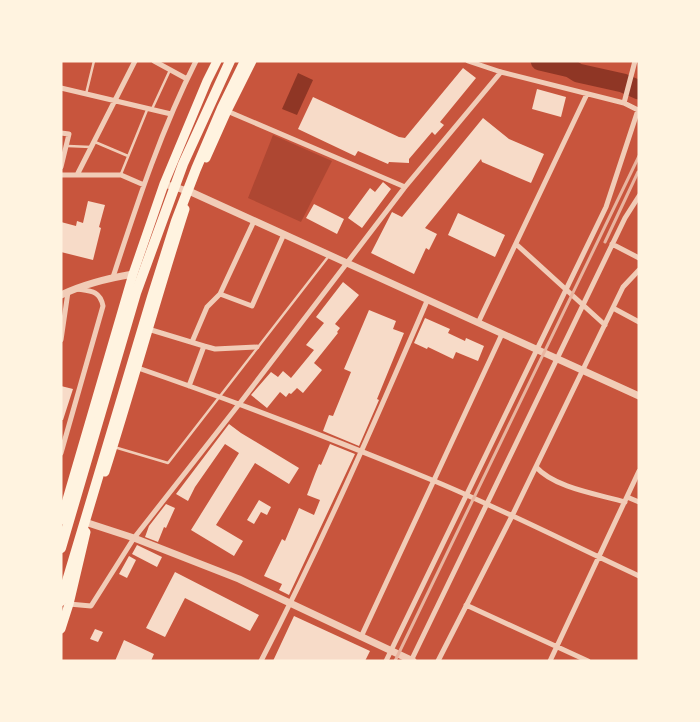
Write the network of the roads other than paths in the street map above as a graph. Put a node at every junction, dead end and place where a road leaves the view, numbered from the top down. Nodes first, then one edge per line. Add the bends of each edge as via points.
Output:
1 (94, 61) edge
2 (135, 61) edge
3 (154, 61) edge
4 (168, 61) edge
5 (196, 61) edge
6 (217, 61) edge
7 (230, 61) edge
8 (245, 61) edge
9 (252, 61) edge
10 (468, 61) edge
11 (635, 61) edge
12 (164, 67) junction
13 (170, 70) junction
14 (501, 72) junction
15 (187, 80) junction
16 (61, 88) edge
17 (86, 94) junction
18 (588, 94) junction
19 (114, 100) junction
20 (625, 100) junction
21 (150, 109) junction
22 (638, 110) edge
23 (227, 111) junction
24 (171, 114) junction
25 (632, 128) junction
26 (639, 131) edge
27 (61, 133) edge
28 (92, 144) junction
29 (66, 146) junction
30 (128, 156) junction
31 (61, 167) edge
32 (61, 175) edge
33 (77, 175) junction
34 (121, 175) junction
35 (164, 184) junction
36 (144, 185) junction
37 (406, 186) junction
38 (191, 192) junction
39 (639, 196) edge
40 (254, 221) junction
41 (284, 234) junction
42 (516, 244) junction
43 (612, 244) junction
44 (329, 256) junction
45 (639, 258) edge
46 (347, 263) junction
47 (639, 270) edge
48 (133, 274) junction
49 (113, 277) junction
50 (68, 292) edge
51 (220, 294) junction
52 (427, 300) junction
53 (582, 306) junction
54 (613, 308) junction
55 (639, 322) edge
56 (478, 323) junction
57 (605, 325) junction
58 (148, 329) junction
59 (502, 334) junction
60 (61, 340) edge
61 (192, 342) junction
62 (204, 346) junction
63 (257, 347) junction
64 (536, 350) junction
65 (556, 360) junction
66 (138, 368) junction
67 (582, 371) junction
68 (189, 386) junction
69 (219, 396) junction
70 (639, 396) edge
71 (240, 403) junction
72 (113, 447) junction
73 (362, 452) junction
74 (61, 453) edge
75 (536, 466) junction
76 (639, 471) edge
77 (434, 481) junction
78 (466, 495) junction
79 (626, 499) junction
80 (639, 502) edge
81 (486, 505) junction
82 (512, 516) junction
83 (61, 520) edge
84 (88, 524) junction
85 (134, 538) junction
86 (61, 548) edge
87 (599, 558) junction
88 (639, 576) edge
89 (65, 602) edge
90 (291, 604) junction
91 (466, 605) junction
92 (61, 629) edge
93 (361, 637) junction
94 (557, 646) junction
95 (391, 650) junction
96 (412, 660) edge
97 (262, 661) edge
98 (386, 661) edge
99 (438, 661) edge
100 (550, 661) edge
101 (588, 661) edge

1 - 17 lane
2 - 19 street
3 - 12 street
4 - 12 street
5 - 15 street
6 - 35 highway
7 - 86 highway via 183,164 136,293
8 - 89 highway via 176,220
9 - 23 highway
10 - 14 street
11 - 20 street
12 - 13 street
13 - 15 street
13 - 21 lane
14 - 18 street
14 - 37 street
15 - 24 street
16 - 17 street
17 - 19 street
18 - 20 street
18 - 42 street
19 - 21 street
19 - 28 street
20 - 22 street
21 - 24 street
21 - 30 lane
22 - 25 street
23 - 37 street
23 - 38 highway
24 - 36 street
25 - 26 street
25 - 64 street via 606,207
27 - 29 street via 69,134
28 - 29 lane
28 - 30 lane
28 - 33 street
29 - 31 street
30 - 34 lane
32 - 33 street
33 - 34 street
34 - 36 street
35 - 38 street
35 - 48 highway
36 - 49 street
37 - 46 street
38 - 40 street
38 - 58 highway
39 - 43 street
40 - 41 street
40 - 51 street
41 - 44 street
41 - 51 street via 252,306
42 - 53 street
42 - 56 street
43 - 45 street
43 - 53 street
44 - 46 street
44 - 63 lane
46 - 52 street
46 - 71 street
47 - 54 street via 624,287
48 - 49 street
48 - 83 highway
49 - 50 street
50 - 60 street
50 - 74 street via 94,292 102,298 104,306
51 - 61 street via 207,307
52 - 56 street
52 - 73 street
53 - 57 street
53 - 65 street
54 - 55 street
54 - 57 street
56 - 59 street
57 - 67 street
58 - 61 street
58 - 66 highway
59 - 64 street
59 - 77 street
61 - 62 street
62 - 63 street via 215,349
62 - 68 street
63 - 69 lane
64 - 65 street
64 - 78 street
65 - 67 street
65 - 81 street
66 - 68 street
66 - 72 highway
67 - 70 street
67 - 75 street
68 - 69 street
69 - 71 street
69 - 72 lane via 168,463
71 - 73 street
71 - 85 street
72 - 84 highway
73 - 77 street
73 - 90 street
75 - 79 street via 548,478 580,490
75 - 82 street
76 - 79 street
77 - 78 street
77 - 93 street
78 - 81 street
78 - 95 street
79 - 80 street
79 - 87 street
81 - 82 street
81 - 96 street
82 - 87 street
82 - 91 street
84 - 85 street
84 - 89 highway
85 - 89 street via 91,606
85 - 90 street via 239,579
87 - 88 street
87 - 94 street
89 - 92 highway
90 - 93 street
90 - 97 street
91 - 94 street
91 - 99 street
93 - 95 street
94 - 100 street
94 - 101 street
95 - 96 street
95 - 98 street

